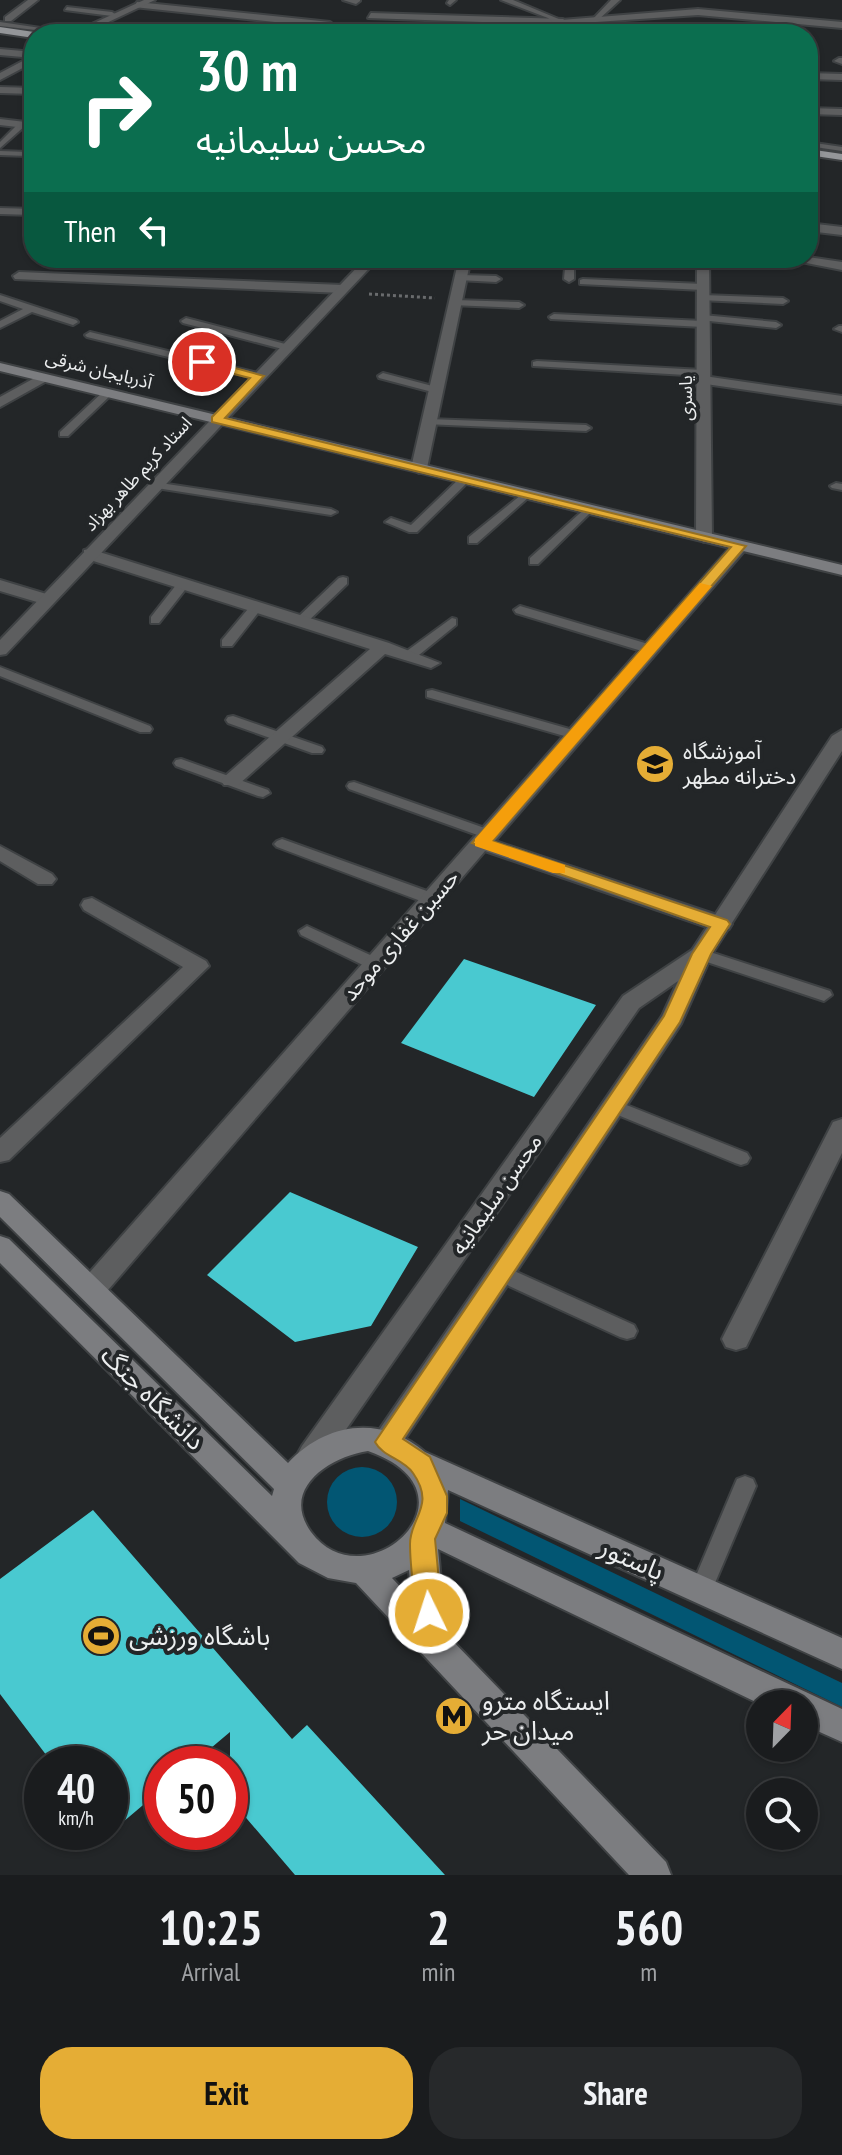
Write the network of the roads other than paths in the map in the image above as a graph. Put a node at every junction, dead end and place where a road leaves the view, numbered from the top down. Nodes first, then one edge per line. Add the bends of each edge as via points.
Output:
1 (34, 0) edge
2 (122, 0) edge
3 (347, 0) edge
4 (505, 0) edge
5 (616, 0) edge
6 (695, 0) edge
7 (356, 1) edge
8 (144, 2) edge
9 (67, 9) dead end
10 (692, 11) junction
11 (112, 14) junction
12 (371, 16) dead end
13 (594, 19) junction
14 (563, 22) junction
15 (3, 24) edge
16 (94, 24) edge
17 (322, 24) edge
18 (696, 24) edge
19 (842, 25) edge
20 (24, 27) edge
21 (24, 31) edge
22 (0, 52) edge
23 (24, 55) edge
24 (24, 62) edge
25 (840, 62) edge
26 (818, 76) edge
27 (0, 77) edge
28 (842, 77) edge
29 (0, 90) edge
30 (24, 91) edge
31 (818, 111) edge
32 (842, 112) edge
33 (0, 122) edge
34 (22, 125) joint
35 (818, 145) edge
36 (0, 146) edge
37 (842, 149) edge
38 (0, 153) edge
39 (818, 153) edge
40 (24, 154) edge
41 (842, 157) edge
42 (1, 212) edge
43 (24, 212) edge
44 (818, 228) edge
45 (842, 231) edge
46 (818, 263) edge
47 (842, 266) edge
48 (64, 268) edge
49 (363, 268) edge
50 (463, 268) edge
51 (570, 268) edge
52 (703, 268) edge
53 (19, 276) dead end
54 (59, 278) junction
55 (461, 278) junction
56 (496, 279) dead end
57 (569, 279) dead end
58 (583, 282) dead end
59 (341, 291) junction
60 (703, 293) junction
61 (0, 298) edge
62 (456, 301) junction
63 (783, 301) dead end
64 (519, 305) dead end
65 (31, 308) junction
66 (554, 317) dead end
67 (186, 321) dead end
68 (703, 321) junction
69 (73, 322) dead end
70 (0, 325) edge
71 (776, 325) dead end
72 (90, 335) dead end
73 (286, 347) junction
74 (537, 364) dead end
75 (0, 367) edge
76 (258, 376) junction
77 (383, 376) dead end
78 (704, 376) junction
79 (45, 378) junction
80 (436, 390) junction
81 (108, 393) junction
82 (842, 400) edge
83 (0, 403) edge
84 (217, 419) junction
85 (429, 422) junction
86 (586, 428) dead end
87 (64, 434) dead end
88 (419, 468) junction
89 (465, 479) junction
90 (154, 485) junction
91 (526, 494) junction
92 (588, 509) junction
93 (331, 512) dead end
94 (391, 522) dead end
95 (704, 537) junction
96 (473, 540) dead end
97 (740, 546) junction
98 (90, 554) junction
99 (534, 561) dead end
100 (842, 570) edge
101 (343, 581) dead end
102 (184, 583) junction
103 (0, 585) edge
104 (47, 600) junction
105 (257, 606) junction
106 (520, 610) dead end
107 (155, 620) dead end
108 (301, 621) junction
109 (452, 622) dead end
110 (227, 643) dead end
111 (383, 647) junction
112 (650, 649) junction
113 (0, 650) edge
114 (409, 656) junction
115 (431, 663) dead end
116 (0, 671) edge
117 (432, 694) dead end
118 (233, 720) dead end
119 (145, 729) dead end
120 (575, 735) junction
121 (842, 736) edge
122 (283, 737) junction
123 (317, 750) dead end
124 (181, 763) dead end
125 (231, 781) junction
126 (354, 786) dead end
127 (263, 793) dead end
128 (485, 838) junction
129 (282, 844) dead end
130 (0, 852) edge
131 (45, 879) dead end
132 (432, 899) junction
133 (92, 905) dead end
134 (721, 924) junction
135 (307, 931) dead end
136 (701, 954) junction
137 (375, 964) junction
138 (824, 995) dead end
139 (614, 1106) junction
140 (842, 1128) edge
141 (0, 1153) edge
142 (741, 1158) dead end
143 (0, 1201) edge
144 (0, 1246) edge
145 (501, 1273) junction
146 (92, 1289) junction
147 (627, 1331) dead end
148 (736, 1339) dead end
149 (387, 1442) junction
150 (312, 1455) junction
151 (422, 1464) junction
152 (290, 1485) junction
153 (745, 1486) dead end
154 (425, 1535) junction
155 (306, 1549) junction
156 (364, 1570) junction
157 (701, 1590) junction
158 (431, 1641) junction
159 (842, 1654) edge
160 (764, 1690) edge
161 (818, 1715) edge
162 (842, 1726) edge
163 (653, 1875) edge

1 - 15 street
2 - 8 lane
3 - 7 street
4 - 14 street
5 - 13 street
6 - 10 street
8 - 11 street
8 - 17 street
9 - 11 lane
10 - 13 street
10 - 18 street
10 - 19 street
11 - 16 street
12 - 14 street
13 - 14 street
15 - 20 lane
15 - 21 main road
22 - 23 street
24 - 27 street
25 - 28 street
26 - 28 street
29 - 30 street
31 - 32 street
33 - 34 street
34 - 36 lane
35 - 37 lane
38 - 40 lane
39 - 41 main road
42 - 43 street
44 - 45 street
46 - 47 street
48 - 54 street
49 - 59 street, استاد کریم طاهر بهزاد
50 - 55 street
51 - 57 lane
52 - 60 street, یاسری
53 - 54 street
54 - 59 street
55 - 56 lane
55 - 62 street
58 - 60 lane
59 - 73 street, استاد کریم طاهر بهزاد
60 - 63 lane
60 - 68 street, یاسری
61 - 65 lane
62 - 64 lane
62 - 80 street
65 - 69 lane
65 - 70 lane
66 - 68 lane
67 - 73 lane
68 - 71 lane
68 - 78 street, یاسری
72 - 76 lane
73 - 76 street, استاد کریم طاهر بهزاد
74 - 78 lane
75 - 79 main road, آذربایجان شرقی
76 - 84 street, استاد کریم طاهر بهزاد
77 - 80 lane
78 - 82 street
78 - 95 street, یاسری
79 - 81 main road, آذربایجان شرقی
79 - 83 street
80 - 85 street
81 - 84 main road, آذربایجان شرقی
81 - 87 lane
84 - 88 main road, آذربایجان شرقی
84 - 90 street, استاد کریم طاهر بهزاد
85 - 86 lane
85 - 88 street
88 - 89 main road, آذربایجان شرقی
89 - 91 main road, آذربایجان شرقی
89 - 94 lane via 413,530
90 - 93 lane
90 - 98 street, استاد کریم طاهر بهزاد
91 - 92 main road, آذربایجان شرقی
91 - 96 lane
92 - 95 main road, آذربایجان شرقی
92 - 99 lane
95 - 97 main road, آذربایجان شرقی
97 - 100 main road, آذربایجان شرقی
97 - 112 street, حسین غفاری موحد
98 - 102 street
98 - 104 street, استاد کریم طاهر بهزاد
101 - 108 lane
102 - 105 street
102 - 107 lane
103 - 104 street
104 - 113 street, استاد کریم طاهر بهزاد
105 - 108 street
105 - 110 lane
106 - 112 lane
108 - 111 street
109 - 114 lane
111 - 114 street
111 - 122 street
112 - 120 street, حسین غفاری موحد
114 - 115 street
116 - 119 lane
117 - 120 lane
118 - 122 lane
120 - 128 street, حسین غفاری موحد
121 - 134 street, محسن سلیمانیه
122 - 123 lane
122 - 125 street
124 - 125 lane
125 - 127 lane
126 - 128 lane
128 - 132 street, حسین غفاری موحد
128 - 134 street
129 - 132 lane
130 - 131 street
132 - 137 street, حسین غفاری موحد
133 - 141 street via 198,966
134 - 136 street, محسن سلیمانیه
135 - 137 lane
136 - 138 lane
136 - 139 street, محسن سلیمانیه via 673,1018
136 - 150 street, محسن سلیمانیه via 631,1002
137 - 146 street, حسین غفاری موحد
139 - 142 lane
139 - 145 street, محسن سلیمانیه
140 - 148 street
143 - 146 main road, دانشگاه جنگ
144 - 155 main road, دانشگاه جنگ
145 - 147 lane
145 - 149 street, محسن سلیمانیه
146 - 152 main road, دانشگاه جنگ
149 - 150 main road via 348,1439
149 - 151 main road
150 - 152 main road
151 - 154 main road via 435,1496
151 - 157 main road, پاستور
152 - 155 main road via 289,1519
153 - 157 lane
154 - 156 main road via 402,1558
154 - 158 main road
154 - 160 main road
155 - 156 main road via 332,1565
156 - 158 main road
157 - 159 main road, پاستور
158 - 163 main road
161 - 162 main road

